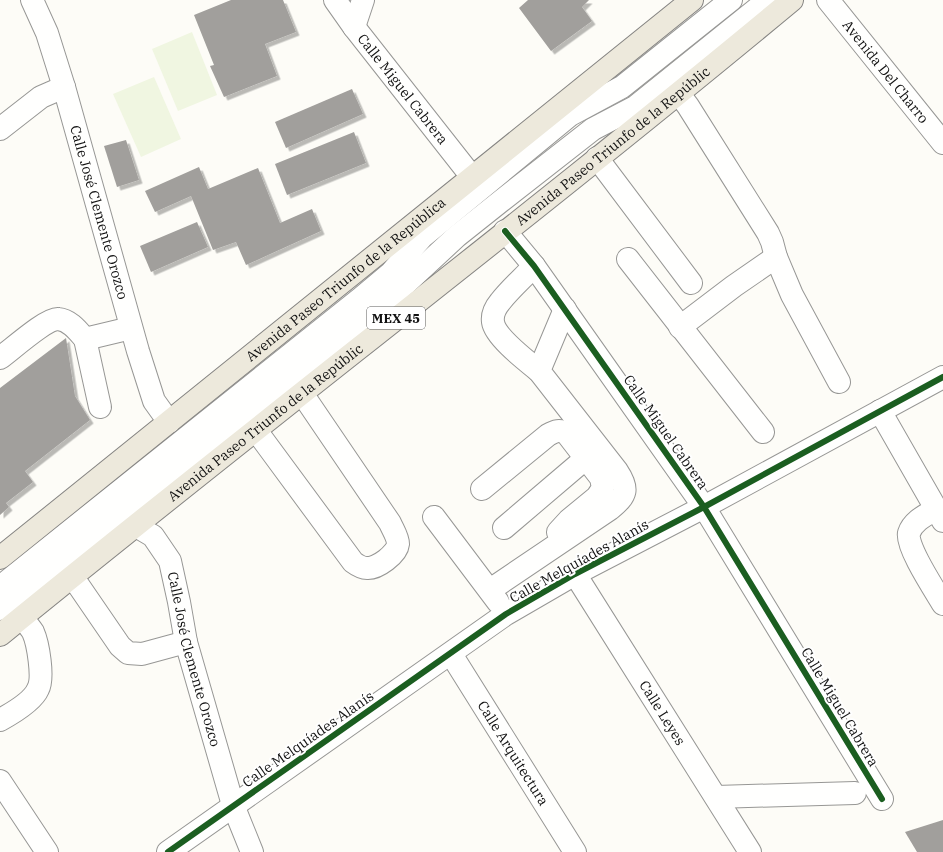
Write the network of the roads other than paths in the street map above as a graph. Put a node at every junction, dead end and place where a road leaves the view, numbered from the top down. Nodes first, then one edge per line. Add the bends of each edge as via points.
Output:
1 (32, 0) edge
2 (334, 0) edge
3 (363, 0) edge
4 (730, 0) edge
5 (768, 0) edge
6 (792, 0) edge
7 (828, 0) edge
8 (690, 1) edge
9 (354, 27) junction
10 (64, 87) junction
11 (679, 94) junction
12 (0, 129) edge
13 (943, 143) edge
14 (597, 158) junction
15 (472, 177) junction
16 (505, 231) junction
17 (776, 257) junction
18 (628, 259) dead end
19 (534, 266) junction
20 (692, 282) dead end
21 (565, 309) junction
22 (680, 326) junction
23 (131, 328) junction
24 (85, 339) junction
25 (0, 358) edge
26 (539, 372) junction
27 (943, 377) edge
28 (839, 382) dead end
29 (302, 392) junction
30 (100, 407) dead end
31 (880, 411) junction
32 (169, 422) junction
33 (255, 429) junction
34 (763, 432) dead end
35 (585, 459) junction
36 (482, 489) dead end
37 (704, 507) junction
38 (940, 515) edge
39 (434, 517) dead end
40 (136, 526) junction
41 (504, 528) dead end
42 (0, 558) edge
43 (536, 559) junction
44 (575, 574) junction
45 (72, 576) junction
46 (0, 587) edge
47 (490, 590) junction
48 (943, 604) edge
49 (0, 609) edge
50 (506, 614) junction
51 (22, 617) junction
52 (0, 635) edge
53 (186, 642) junction
54 (451, 654) junction
55 (0, 720) edge
56 (0, 781) edge
57 (855, 793) dead end
58 (716, 797) junction
59 (882, 799) dead end
60 (233, 806) junction
61 (47, 852) edge
62 (168, 852) edge
63 (252, 852) edge
64 (575, 852) edge
65 (750, 852) edge

1 - 10 street, Calle José Clemente Orozco via 47,33
2 - 9 street, Calle Miguel Cabrera
3 - 9 street
4 - 46 street via 622,87 570,115 422,237 391,273 361,298
5 - 49 street via 635,107 593,129 488,211 382,304
6 - 11 main road, Avenida Paseo Triunfo de la Repúblic / MEX 45
7 - 13 street, Avenida Del Charro
8 - 15 main road, Avenida Paseo Triunfo de la República
9 - 15 street, Calle Miguel Cabrera
10 - 12 street via 41,97
10 - 23 street, Calle José Clemente Orozco
11 - 14 main road, Avenida Paseo Triunfo de la Repúblic / MEX 45
11 - 17 street via 768,234
14 - 16 main road, Avenida Paseo Triunfo de la Repúblic / MEX 45
14 - 20 street
15 - 32 main road, Avenida Paseo Triunfo de la República
16 - 19 street, Calle Miguel Cabrera
16 - 29 main road, Avenida Paseo Triunfo de la Repúblic / MEX 45
17 - 22 street
17 - 28 street via 792,295
18 - 22 street
19 - 21 street, Calle Miguel Cabrera
19 - 26 street via 500,302 493,322 506,343
21 - 26 street
21 - 37 street, Calle Miguel Cabrera
22 - 34 street
23 - 24 street
23 - 32 street, Calle José Clemente Orozco via 154,401
24 - 25 street via 68,322 57,318 47,322
24 - 30 street
26 - 43 street via 617,471 624,481 625,488 623,496 610,509
27 - 31 street, Calle Melquíades Alanís
29 - 33 main road, Avenida Paseo Triunfo de la Repúblic / MEX 45
29 - 33 street via 390,523 398,543 391,557 368,569 353,562
31 - 37 street, Calle Melquíades Alanís
31 - 38 street
32 - 42 main road, Avenida Paseo Triunfo de la República
33 - 40 main road, Avenida Paseo Triunfo de la Repúblic / MEX 45
35 - 36 street via 567,434 562,431 553,432
35 - 41 street
35 - 43 street via 600,478 603,488 601,493 564,525
37 - 44 street, Calle Melquíades Alanís
37 - 59 street, Calle Miguel Cabrera
38 - 48 street via 914,524 908,540
39 - 47 street
40 - 45 main road, Avenida Paseo Triunfo de la Repúblic / MEX 45
40 - 53 street, Calle José Clemente Orozco via 153,536 170,561
43 - 47 street
44 - 50 street, Calle Melquíades Alanís
44 - 58 street, Calle Leyes
45 - 51 main road, Avenida Paseo Triunfo de la Repúblic / MEX 45
45 - 53 street via 120,646 128,653 142,654
47 - 50 street
50 - 54 street, Calle Melquíades Alanís
51 - 52 main road, Avenida Paseo Triunfo de la Repúblic / MEX 45
51 - 55 street via 33,633 41,670 39,688 34,696
53 - 60 street, Calle José Clemente Orozco
54 - 60 street, Calle Melquíades Alanís
54 - 64 street, Calle Arquitectura
56 - 61 street
57 - 58 street
58 - 65 street, Calle Leyes
60 - 62 street, Calle Melquíades Alanís
60 - 63 street, Calle José Clemente Orozco

